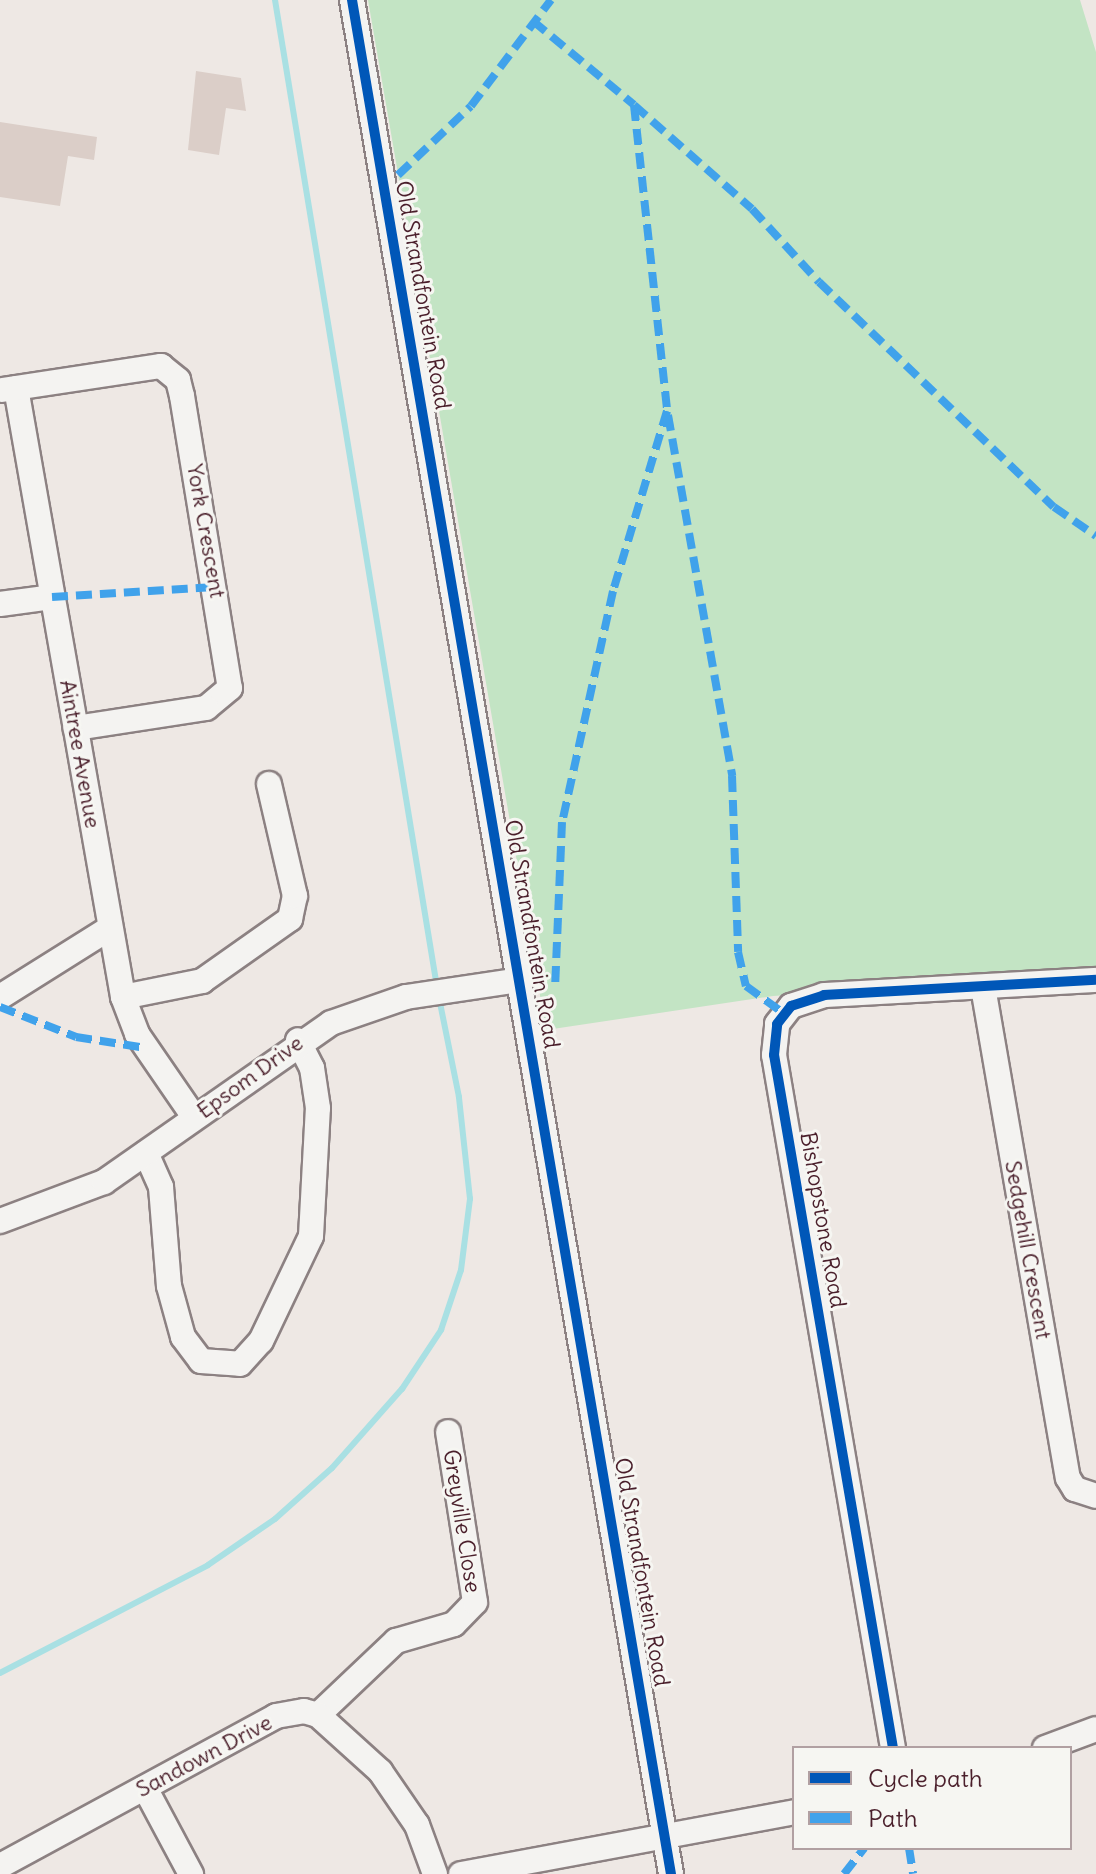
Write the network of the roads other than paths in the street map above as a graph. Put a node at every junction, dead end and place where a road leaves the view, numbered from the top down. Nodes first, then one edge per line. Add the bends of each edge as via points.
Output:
1 (352, 0) edge
2 (8, 389) edge
3 (52, 597) junction
4 (0, 604) edge
5 (76, 728) junction
6 (269, 784) dead end
7 (110, 928) junction
8 (520, 980) junction
9 (1096, 980) edge
10 (983, 987) junction
11 (0, 997) edge
12 (123, 997) junction
13 (298, 1040) junction
14 (194, 1117) junction
15 (146, 1153) junction
16 (0, 1221) edge
17 (448, 1432) dead end
18 (1096, 1496) edge
19 (318, 1715) junction
20 (1096, 1729) edge
21 (893, 1746) edge
22 (1050, 1746) edge
23 (145, 1788) junction
24 (792, 1812) edge
25 (665, 1835) junction
26 (0, 1866) edge
27 (191, 1874) edge
28 (435, 1874) edge
29 (461, 1874) edge
30 (671, 1874) edge

1 - 8 street, Old Strandfontein Road
2 - 3 street, Aintree Avenue
2 - 5 street, York Crescent via 161,366 178,380 182,396 230,688 206,708
3 - 4 street
3 - 5 street, Aintree Avenue
5 - 7 street, Aintree Avenue
6 - 12 street via 295,896 290,919 202,981
7 - 11 street
7 - 12 street, Aintree Avenue
8 - 13 street, Epsom Drive via 406,997 357,1011
8 - 25 street, Old Strandfontein Road
9 - 10 street, Bishopstone Road
10 - 18 street, Sedgehill Crescent via 1068,1478 1075,1489
10 - 21 street, Bishopstone Road via 807,998 783,1013 775,1034
12 - 14 street, Aintree Avenue via 137,1034
13 - 14 street, Epsom Drive
13 - 15 street via 312,1068 318,1108 311,1236 261,1341 240,1364 201,1361 183,1337 169,1286 161,1187
14 - 15 street, Epsom Drive
15 - 16 street, Epsom Drive via 83,1193
17 - 19 street, Greyville Close via 475,1602 454,1624 396,1641
19 - 23 street, Sandown Drive via 276,1716
19 - 28 street via 399,1795
20 - 22 street
23 - 26 street, Sandown Drive
23 - 27 street
24 - 25 street
25 - 29 street
25 - 30 street, Old Strandfontein Road

